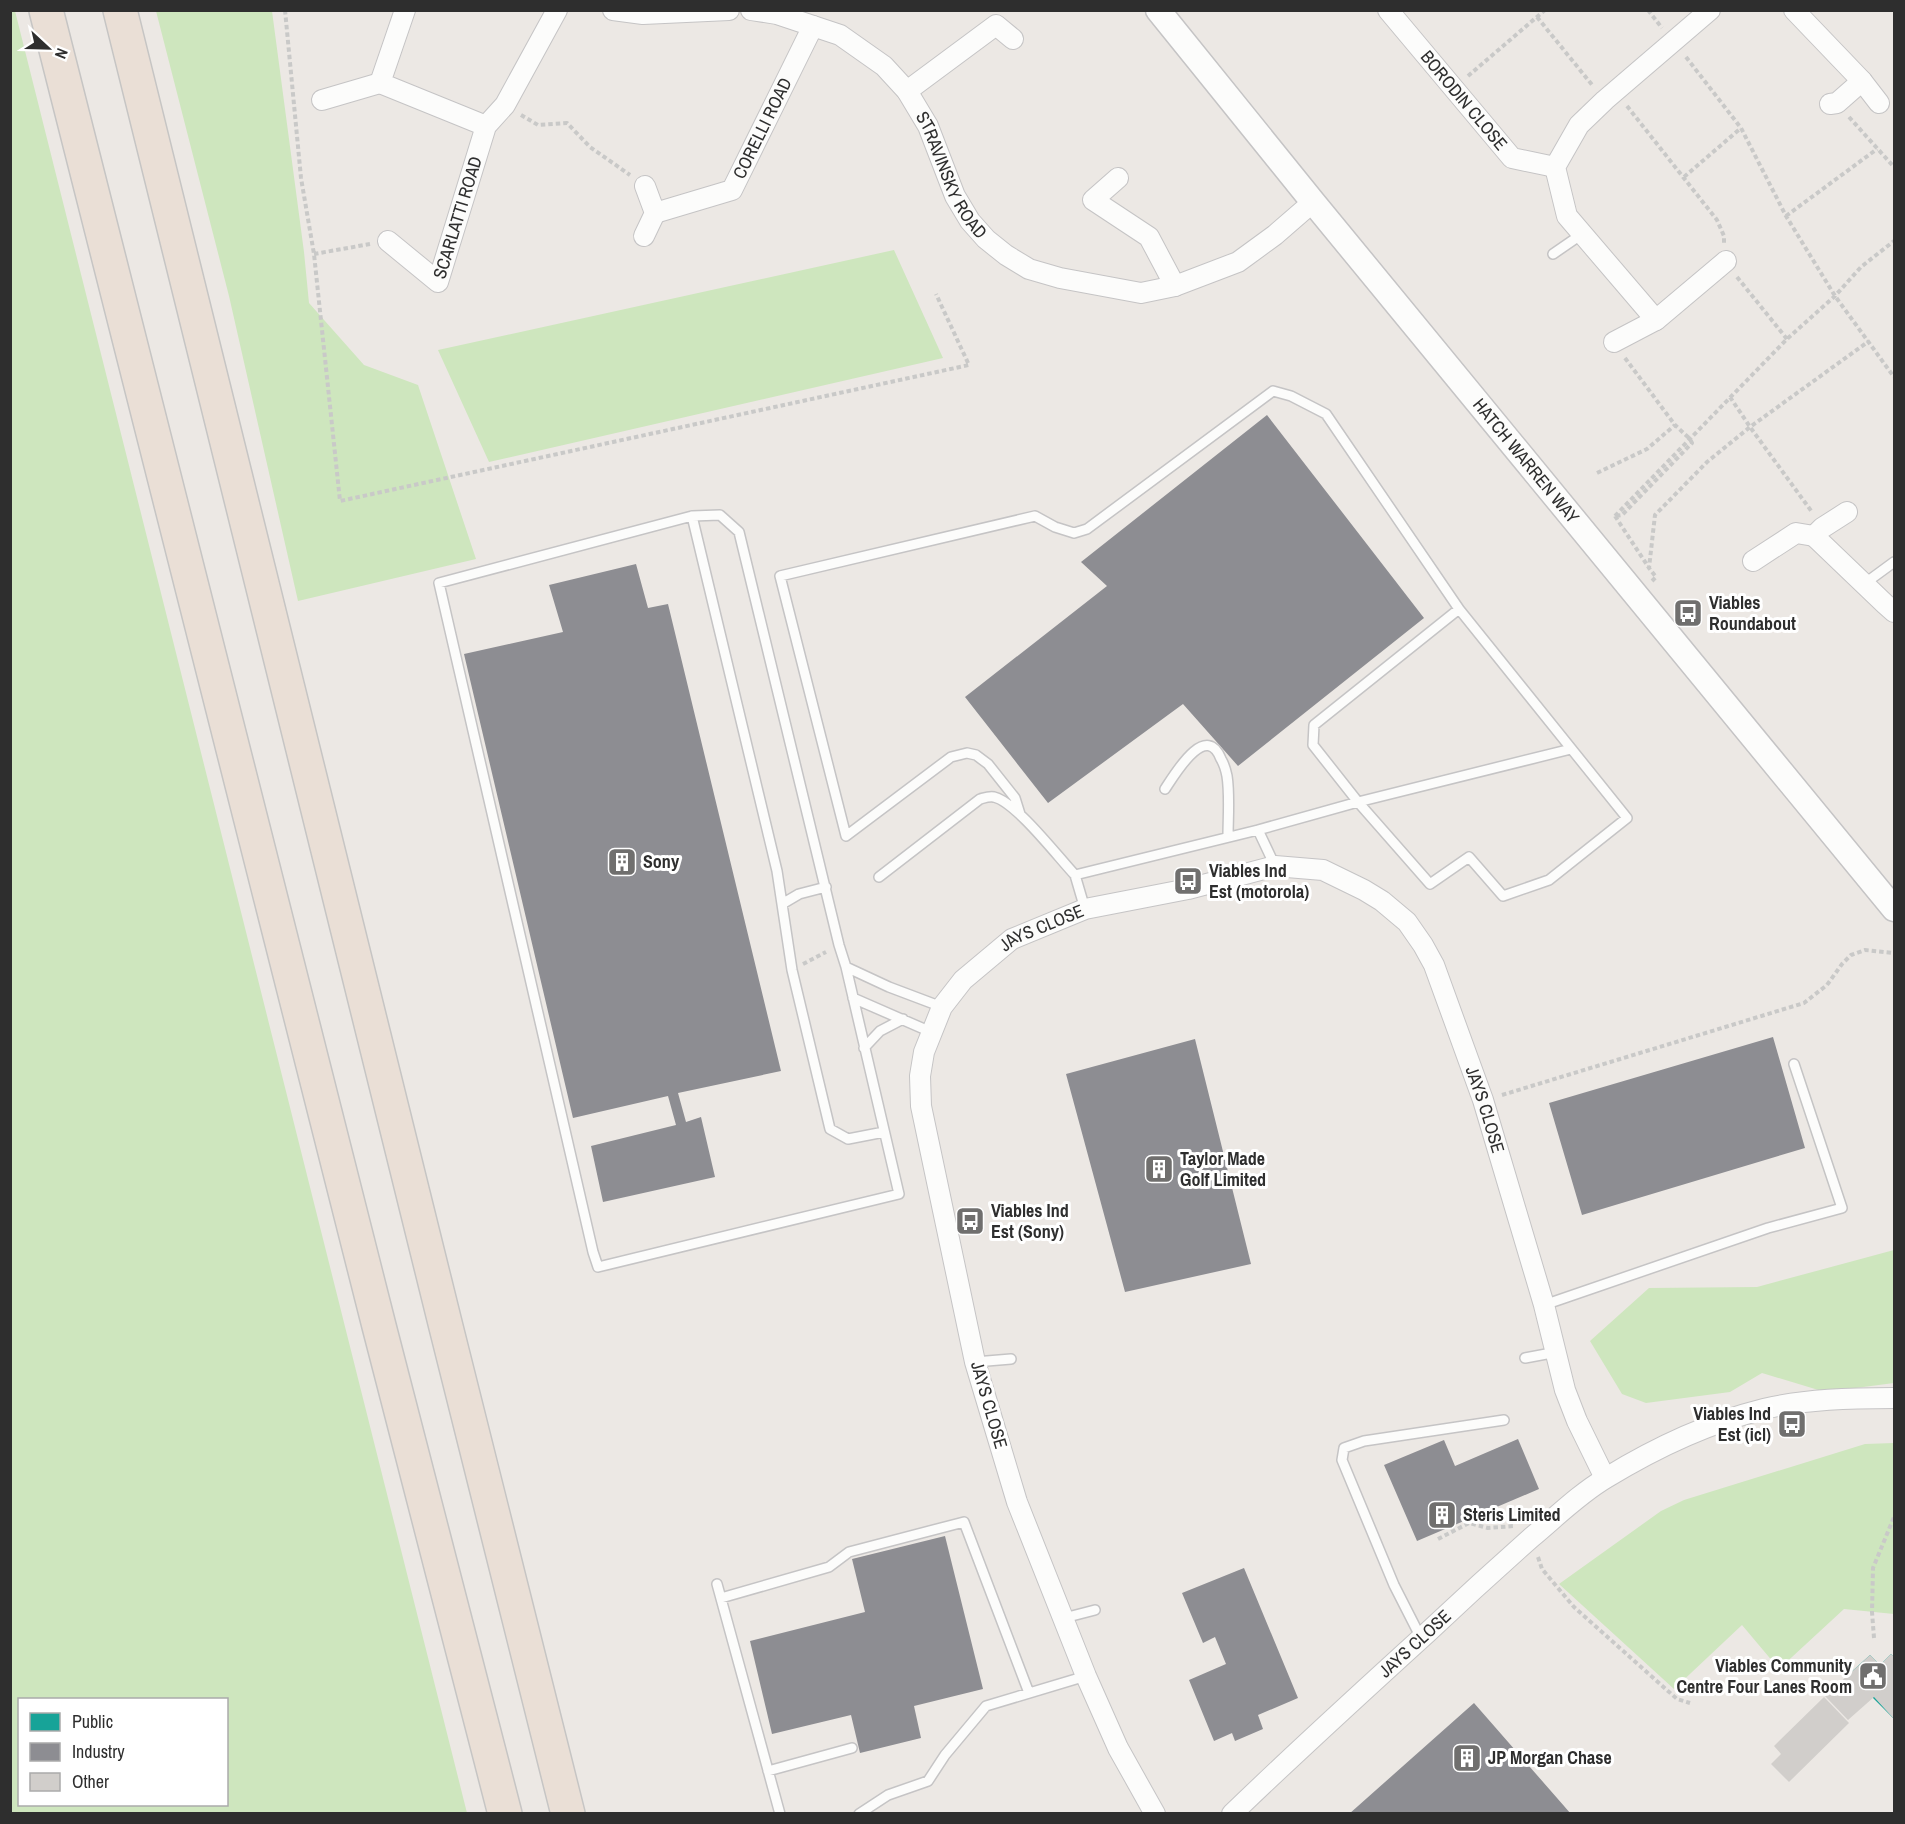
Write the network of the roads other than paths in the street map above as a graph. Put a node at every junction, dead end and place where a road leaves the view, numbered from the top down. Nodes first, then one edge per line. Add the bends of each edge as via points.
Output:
1 (46, 10) edge
2 (120, 10) edge
3 (405, 10) edge
4 (557, 10) edge
5 (613, 10) edge
6 (729, 10) edge
7 (752, 10) edge
8 (1158, 10) edge
9 (1388, 10) edge
10 (1710, 10) edge
11 (1794, 10) edge
12 (668, 12) edge
13 (993, 18) edge
14 (813, 26) junction
15 (1013, 39) dead end
16 (1862, 81) junction
17 (380, 83) junction
18 (907, 91) junction
19 (322, 100) dead end
20 (1833, 103) road end
21 (1879, 103) dead end
22 (486, 126) junction
23 (1555, 167) junction
24 (1118, 178) dead end
25 (645, 186) road end
26 (1313, 202) junction
27 (655, 213) junction
28 (1582, 234) junction
29 (644, 236) dead end
30 (388, 241) road end
31 (1553, 254) dead end
32 (1726, 261) road end
33 (1175, 286) junction
34 (1656, 320) junction
35 (1614, 342) road end
36 (1847, 512) dead end
37 (692, 516) junction
38 (1818, 532) junction
39 (1753, 561) dead end
40 (1894, 562) edge
41 (1864, 585) junction
42 (1459, 609) junction
43 (1894, 612) edge
44 (1571, 749) junction
45 (1165, 789) dead end
46 (1358, 802) junction
47 (1020, 814) junction
48 (1258, 830) junction
49 (1228, 837) junction
50 (1275, 866) junction
51 (1075, 875) junction
52 (879, 877) dead end
53 (826, 887) junction
54 (782, 904) junction
55 (1085, 909) junction
56 (1894, 909) edge
57 (846, 967) junction
58 (853, 998) junction
59 (942, 1007) junction
60 (903, 1019) junction
61 (930, 1032) junction
62 (864, 1048) junction
63 (1794, 1064) dead end
64 (884, 1132) junction
65 (1544, 1305) junction
66 (1557, 1352) junction
67 (1525, 1358) dead end
68 (1011, 1359) dead end
69 (975, 1362) junction
70 (1894, 1398) edge
71 (1504, 1420) dead end
72 (1605, 1478) junction
73 (717, 1584) dead end
74 (721, 1598) junction
75 (1095, 1610) dead end
76 (1064, 1618) junction
77 (1421, 1638) junction
78 (1086, 1676) junction
79 (1029, 1693) junction
80 (852, 1748) dead end
81 (768, 1771) junction
82 (505, 1814) edge
83 (568, 1814) edge
84 (780, 1814) edge
85 (859, 1814) edge
86 (1155, 1814) edge
87 (1232, 1814) edge

1 - 82 highway
2 - 83 highway
3 - 17 street
4 - 22 street, SCARLATTI ROAD via 505,105
5 - 12 street
6 - 12 street
7 - 14 street, STRAVINSKY ROAD
8 - 26 street, HATCH WARREN WAY
9 - 23 street, BORODIN CLOSE via 1512,158
10 - 23 street via 1579,125
11 - 16 street
13 - 15 street
13 - 18 street
14 - 18 street, STRAVINSKY ROAD via 840,35 884,66
14 - 27 street, CORELLI ROAD via 732,190
16 - 20 street
16 - 21 street
17 - 19 street
17 - 22 street
18 - 33 street, STRAVINSKY ROAD via 928,126 955,196 970,221 1006,255 1029,269 1096,285 1141,293
22 - 30 street, SCARLATTI ROAD via 438,282
23 - 28 street via 1567,216
24 - 33 street via 1093,200 1149,237
25 - 27 street
26 - 33 street, STRAVINSKY ROAD via 1238,262
26 - 56 street, HATCH WARREN WAY
27 - 29 street
28 - 31 lane
28 - 34 street
32 - 34 street
34 - 35 street
36 - 38 street
37 - 53 lane via 720,515 739,532
37 - 54 lane
37 - 64 lane via 440,584 598,1267 899,1194
38 - 39 street via 1796,533
38 - 41 street
40 - 41 lane
41 - 43 street
42 - 44 lane
42 - 46 lane via 1314,725 1313,745
42 - 47 lane via 1326,414 1273,391 1087,529 1074,533 1035,516 780,576 846,836 951,757 967,753 988,764 1015,798
44 - 46 lane
44 - 46 lane via 1627,818 1549,880 1503,896 1469,857 1430,884
45 - 49 lane via 1192,752 1203,746 1214,747 1227,776
46 - 48 lane
47 - 51 lane
47 - 52 lane via 992,796 980,799
48 - 49 lane
48 - 50 lane
49 - 51 lane
50 - 55 street, JAYS CLOSE via 1188,889
50 - 65 street, JAYS CLOSE via 1323,870 1341,878 1382,901 1407,922 1423,945 1434,965 1483,1100
51 - 55 lane
53 - 54 lane via 799,894
53 - 57 lane
54 - 64 lane via 792,970 830,1129 848,1139
55 - 59 street, JAYS CLOSE via 1012,939 963,980
57 - 58 lane
57 - 59 lane
58 - 60 lane
58 - 62 lane
59 - 61 street, JAYS CLOSE
60 - 61 lane
60 - 62 lane via 880,1031
61 - 69 street, JAYS CLOSE via 920,1076 921,1106
62 - 64 lane
63 - 65 lane via 1842,1208 1768,1228
65 - 66 street, JAYS CLOSE
66 - 67 lane
66 - 72 street, JAYS CLOSE via 1569,1401
68 - 69 lane
69 - 76 street, JAYS CLOSE via 1017,1502
70 - 72 street, JAYS CLOSE via 1832,1399 1736,1417 1699,1430
71 - 77 lane via 1364,1441 1344,1448 1342,1460 1394,1586
72 - 77 street, JAYS CLOSE via 1568,1506
73 - 74 lane
74 - 79 lane via 829,1567 849,1552 964,1522
74 - 81 lane
75 - 76 lane
76 - 78 street, JAYS CLOSE
77 - 87 street, JAYS CLOSE
78 - 79 lane
78 - 86 street, JAYS CLOSE via 1118,1748
79 - 85 lane via 986,1706 928,1781 888,1795
80 - 81 lane
81 - 84 lane

